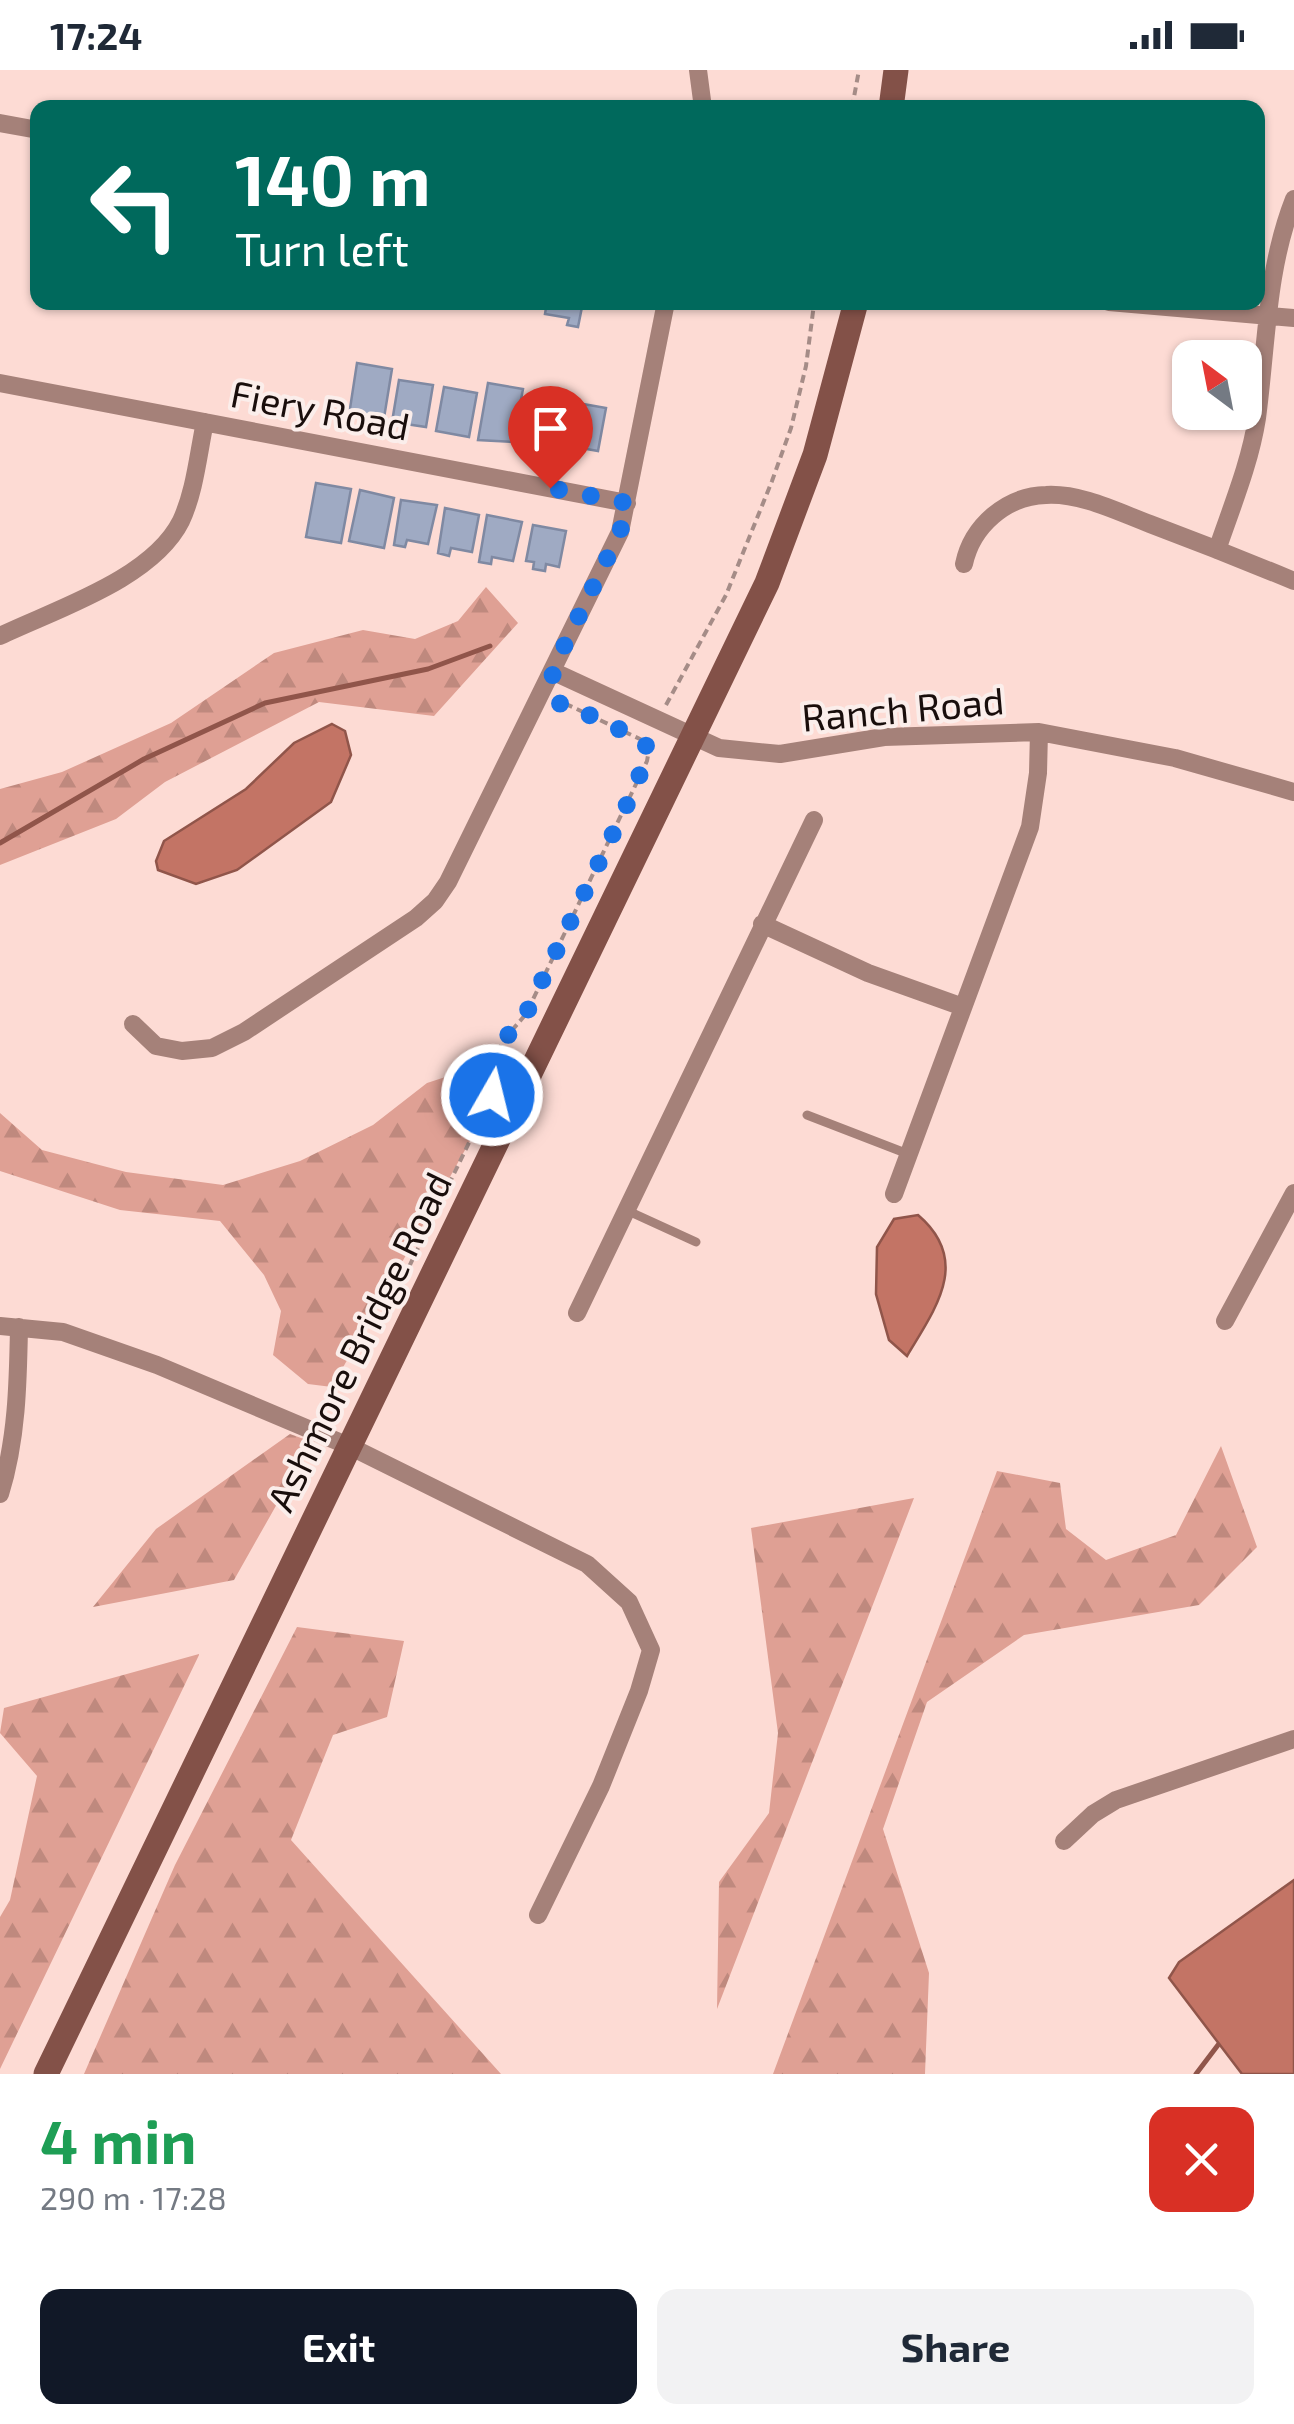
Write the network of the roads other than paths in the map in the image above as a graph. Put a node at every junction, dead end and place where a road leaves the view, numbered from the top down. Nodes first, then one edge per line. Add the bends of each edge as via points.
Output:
1 (698, 70) edge
2 (896, 70) edge
3 (701, 100) edge
4 (891, 100) edge
5 (0, 123) edge
6 (30, 129) edge
7 (1294, 199) edge
8 (664, 310) edge
9 (854, 310) edge
10 (1199, 310) edge
11 (1267, 316) junction
12 (1294, 318) edge
13 (0, 383) edge
14 (204, 422) junction
15 (628, 503) junction
16 (1217, 550) junction
17 (964, 564) dead end
18 (1294, 581) edge
19 (0, 636) edge
20 (552, 671) junction
21 (1039, 732) junction
22 (693, 738) junction
23 (1294, 792) edge
24 (814, 820) dead end
25 (762, 924) junction
26 (963, 1007) junction
27 (133, 1024) dead end
28 (807, 1115) dead end
29 (908, 1154) junction
30 (1294, 1193) edge
31 (894, 1194) dead end
32 (626, 1210) junction
33 (696, 1242) dead end
34 (577, 1313) dead end
35 (1226, 1321) dead end
36 (10, 1326) edge
37 (351, 1447) junction
38 (0, 1494) edge
39 (1294, 1739) edge
40 (1064, 1841) dead end
41 (538, 1915) dead end
42 (46, 2074) edge

1 - 3 street
2 - 4 main road
5 - 6 street
7 - 11 street
8 - 15 street
9 - 22 main road, Ashmore Bridge Road via 792,521
10 - 11 street
11 - 12 street
11 - 16 street via 1248,462
13 - 14 street, Fiery Road
14 - 15 street, Fiery Road
14 - 19 street via 188,503 167,542 114,582
15 - 20 street
16 - 17 street via 1076,498 1046,494 994,514 970,542
16 - 18 street
20 - 22 street, Ranch Road
20 - 27 street via 448,882 416,918 212,1048 156,1046
21 - 22 street, Ranch Road via 884,737 780,754 719,748
21 - 23 street, Ranch Road via 1175,758
21 - 26 street via 1030,826
22 - 37 main road, Ashmore Bridge Road
24 - 25 street
25 - 26 street
25 - 32 street
26 - 29 street
28 - 29 lane
29 - 31 street
30 - 35 street
32 - 33 lane
32 - 34 street
36 - 37 street via 63,1332 157,1365
36 - 38 street via 15,1409
37 - 41 street via 587,1564 629,1602 651,1650 602,1786
37 - 42 main road, Ashmore Bridge Road
39 - 40 street via 1116,1800

